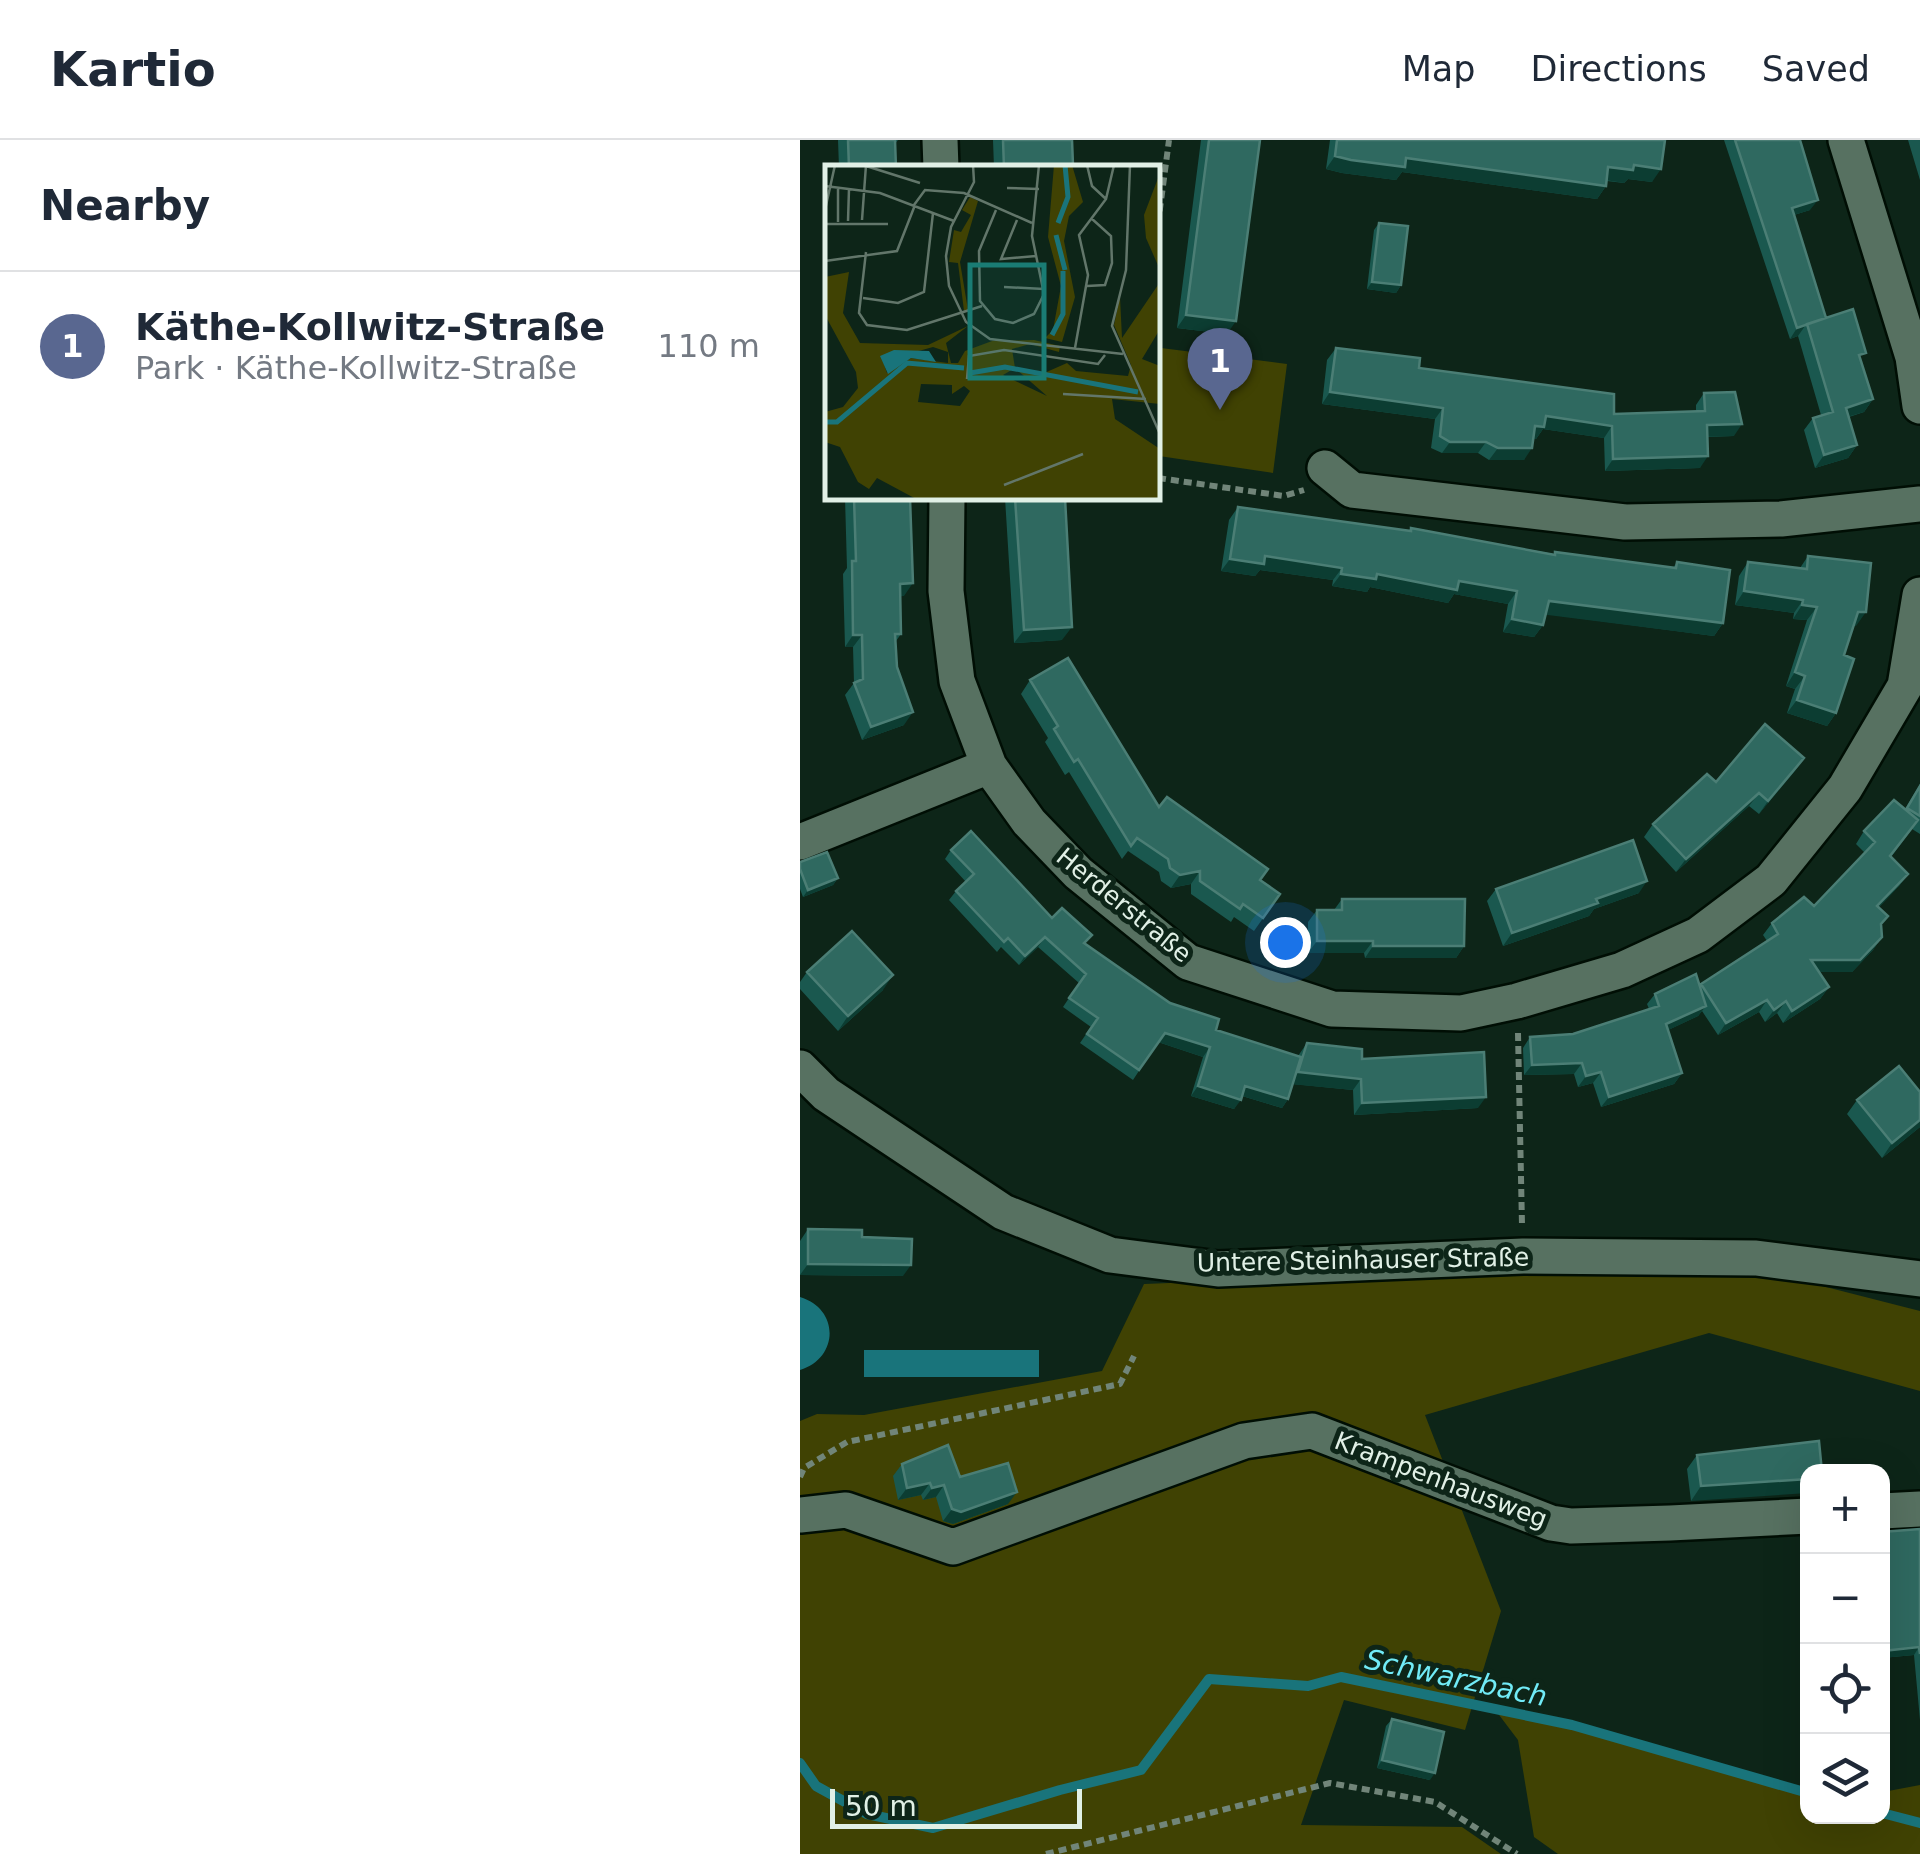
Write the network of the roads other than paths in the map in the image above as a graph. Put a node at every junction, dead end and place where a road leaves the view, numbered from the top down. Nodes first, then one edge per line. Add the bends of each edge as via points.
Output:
1 (1846, 140) edge
2 (1920, 406) edge
3 (1325, 468) road end
4 (947, 500) edge
5 (1920, 504) edge
6 (1920, 595) edge
7 (989, 766) junction
8 (800, 842) edge
9 (800, 1068) edge
10 (1920, 1280) edge
11 (1920, 1509) edge
12 (1890, 1511) edge
13 (800, 1515) edge
14 (1800, 1516) edge

1 - 2 street via 1913,357
3 - 5 street via 1352,490 1625,522 1781,519
4 - 7 street, Herderstraße via 946,591 958,681
6 - 7 street, Herderstraße via 1905,686 1845,788 1771,880 1698,936 1622,970 1462,1013 1332,1009 1188,962 1078,873 1029,822
7 - 8 street
9 - 10 street, Untere Steinhauser Straße via 826,1094 1003,1212 1110,1254 1218,1269 1523,1256 1756,1258
11 - 12 street
13 - 14 street, Krampenhausweg via 846,1510 954,1546 1244,1440 1312,1431 1551,1523

